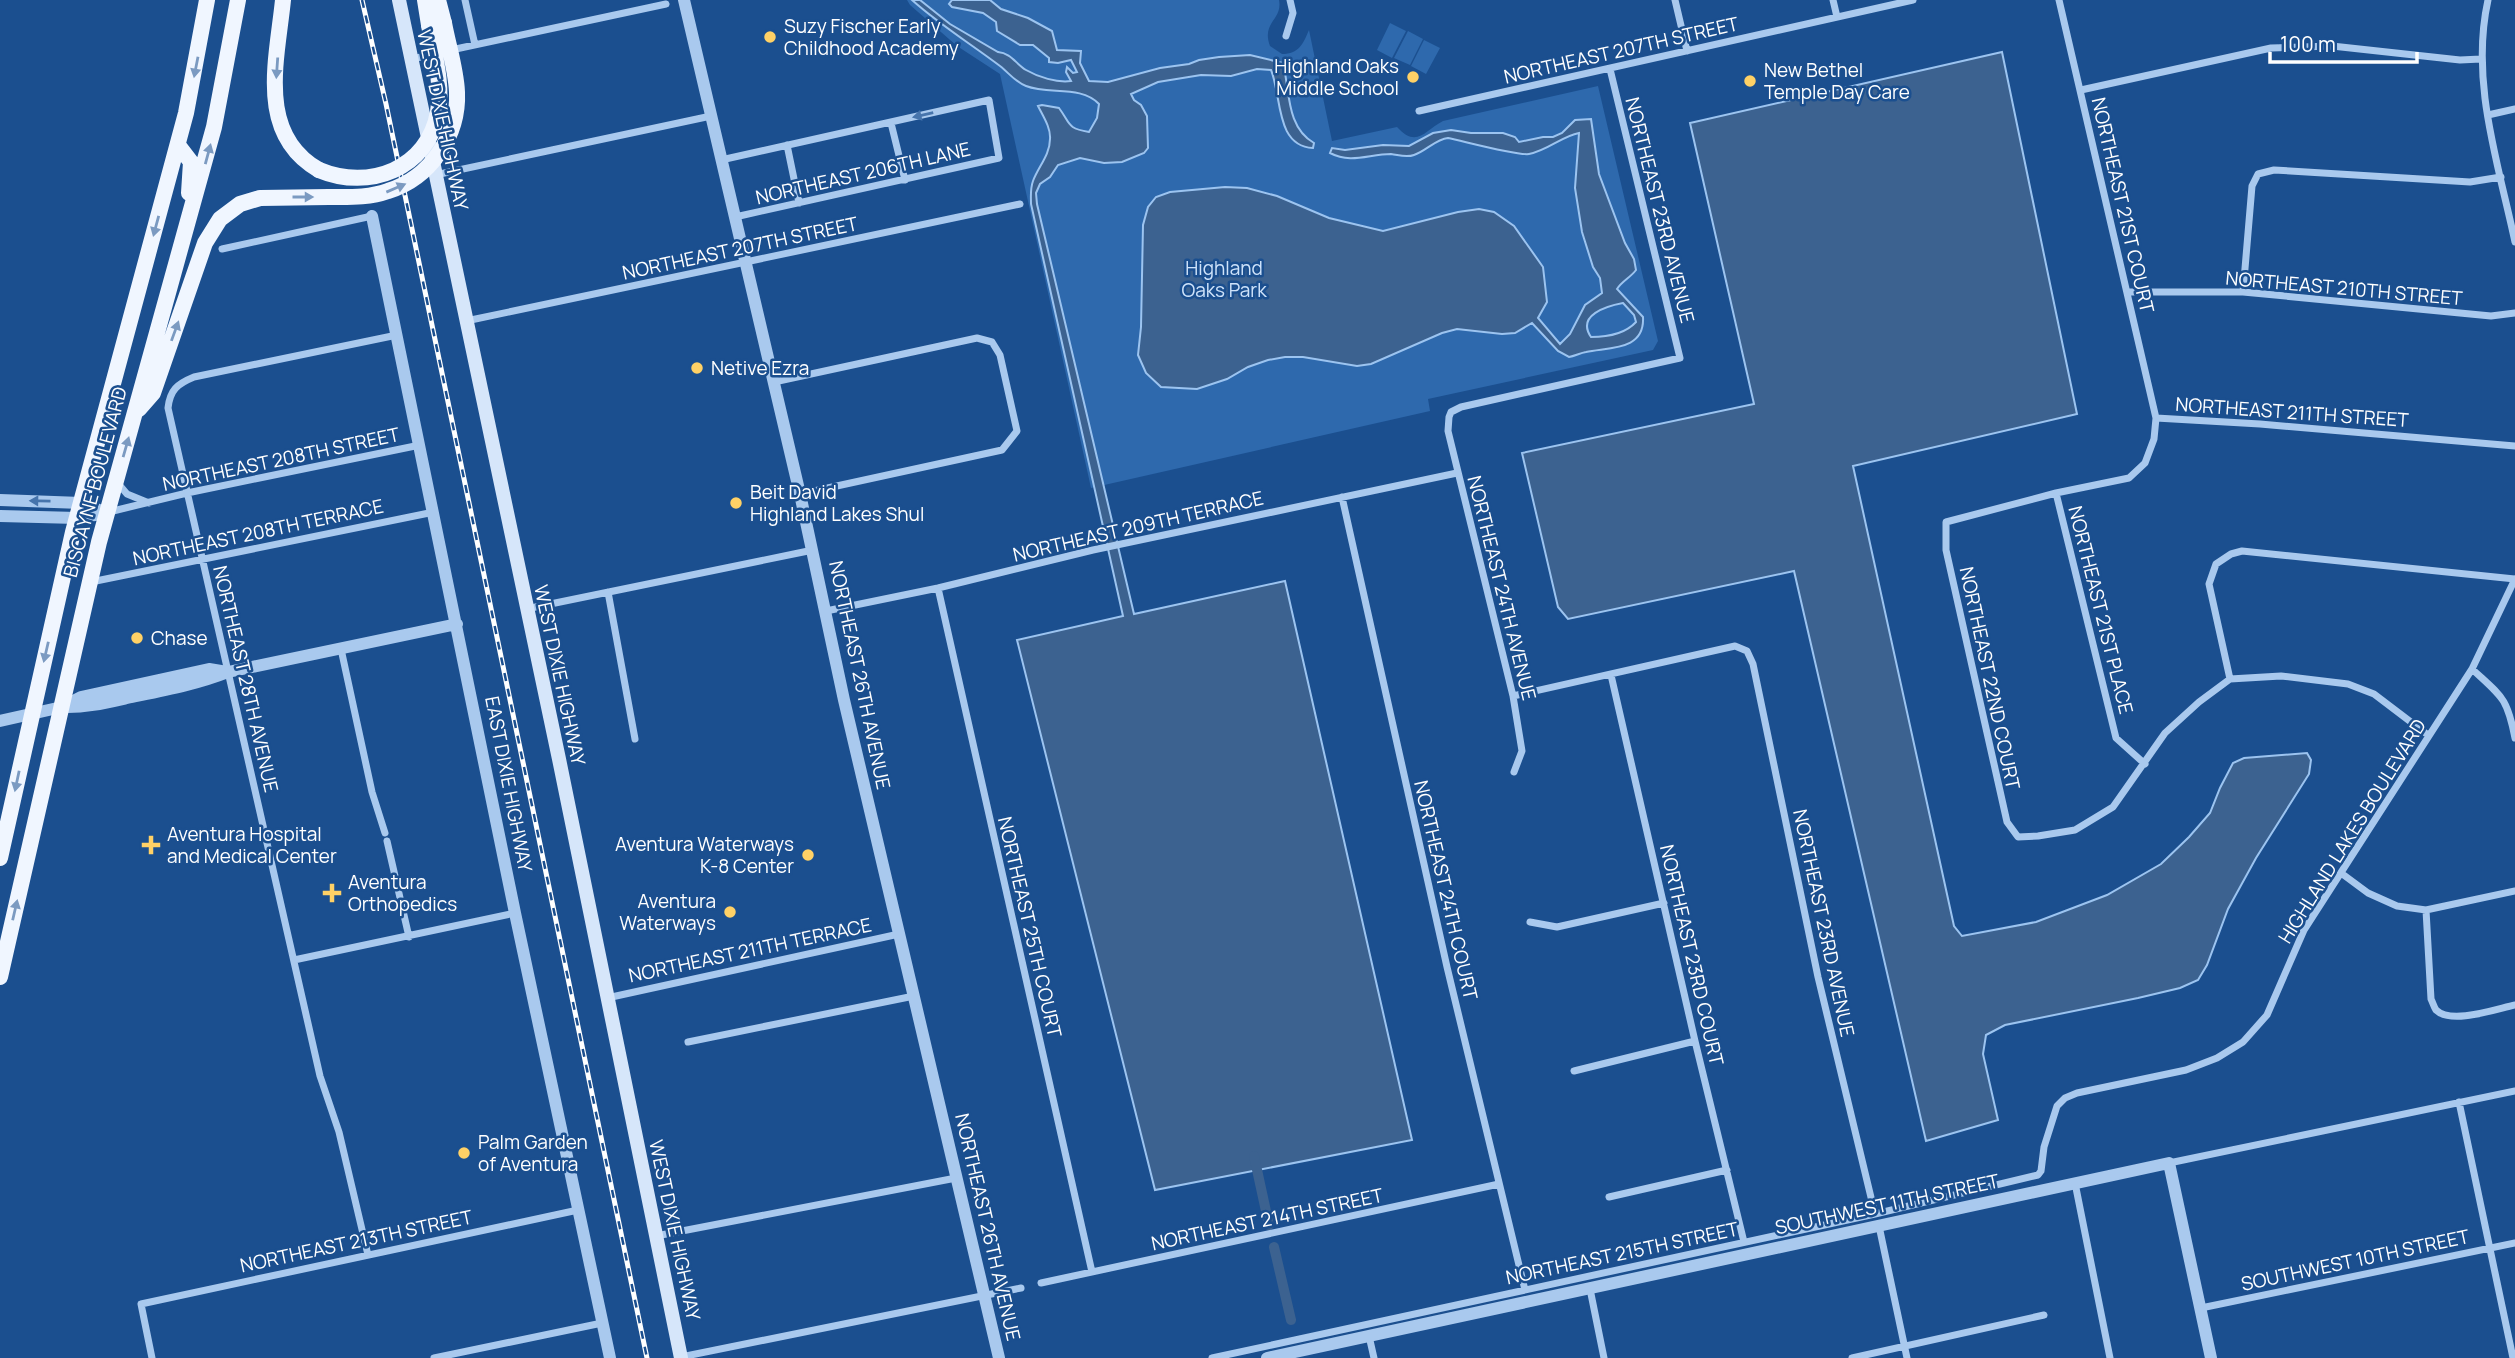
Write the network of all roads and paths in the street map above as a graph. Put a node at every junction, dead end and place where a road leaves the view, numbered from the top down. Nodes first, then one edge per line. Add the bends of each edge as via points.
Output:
1 (207, 0) edge
2 (238, 0) edge
3 (283, 0) edge
4 (399, 0) edge
5 (425, 0) edge
6 (438, 0) edge
7 (465, 0) edge
8 (684, 0) edge
9 (1290, 0) edge
10 (1675, 0) edge
11 (1833, 0) edge
12 (1913, 0) edge
13 (2059, 0) edge
14 (2488, 0) edge
15 (666, 4) dead end
16 (1837, 17) junction
17 (436, 24) junction
18 (1286, 36) dead end
19 (475, 45) junction
20 (1687, 51) junction
21 (411, 59) junction
22 (2481, 59) junction
23 (1610, 69) junction
24 (2081, 90) junction
25 (2515, 108) edge
26 (1419, 111) dead end
27 (2488, 115) junction
28 (711, 116) junction
29 (891, 123) junction
30 (178, 145) junction
31 (787, 145) junction
32 (720, 160) junction
33 (435, 174) junction
34 (2501, 177) junction
35 (905, 180) junction
36 (799, 203) junction
37 (1020, 204) dead end
38 (372, 216) joint
39 (734, 217) junction
40 (190, 220) junction
41 (2515, 242) edge
42 (222, 249) dead end
43 (746, 264) junction
44 (2128, 292) junction
45 (2243, 292) junction
46 (2515, 313) edge
47 (466, 321) junction
48 (397, 335) junction
49 (774, 382) junction
50 (1451, 412) joint
51 (135, 413) junction
52 (2156, 418) junction
53 (420, 445) junction
54 (2515, 446) edge
55 (1457, 473) junction
56 (116, 481) junction
57 (187, 493) junction
58 (2056, 493) junction
59 (800, 494) junction
60 (1342, 497) junction
61 (0, 500) edge
62 (149, 503) junction
63 (79, 510) junction
64 (434, 512) junction
65 (107, 513) junction
66 (0, 516) edge
67 (1946, 522) joint
68 (813, 550) junction
69 (202, 561) junction
70 (2515, 579) edge
71 (89, 582) junction
72 (938, 588) junction
73 (608, 592) junction
74 (526, 609) junction
75 (826, 611) junction
76 (457, 624) junction
77 (341, 649) junction
78 (2473, 668) junction
79 (228, 672) junction
80 (1611, 675) junction
81 (2230, 679) junction
82 (1513, 695) junction
83 (62, 707) junction
84 (32, 714) junction
85 (0, 721) edge
86 (2428, 735) junction
87 (2515, 738) edge
88 (635, 739) dead end
89 (2145, 764) junction
90 (1514, 772) dead end
91 (0, 855) edge
92 (2342, 873) junction
93 (2515, 891) edge
94 (1664, 903) junction
95 (2426, 910) junction
96 (515, 914) junction
97 (1530, 922) dead end
98 (899, 934) junction
99 (409, 937) junction
100 (294, 960) junction
101 (0, 977) edge
102 (914, 996) junction
103 (607, 998) junction
104 (2515, 1005) edge
105 (1695, 1041) junction
106 (688, 1042) dead end
107 (1574, 1071) dead end
108 (2515, 1091) edge
109 (2459, 1102) junction
110 (2169, 1163) junction
111 (1727, 1170) junction
112 (2038, 1175) joint
113 (956, 1178) junction
114 (2075, 1183) junction
115 (1499, 1184) junction
116 (1609, 1197) dead end
117 (578, 1210) junction
118 (1877, 1220) junction
119 (656, 1236) junction
120 (1744, 1242) junction
121 (2515, 1243) edge
122 (2489, 1248) junction
123 (368, 1255) junction
124 (1091, 1272) junction
125 (1041, 1283) dead end
126 (1021, 1288) dead end
127 (1590, 1289) junction
128 (1525, 1290) junction
129 (984, 1295) junction
130 (2201, 1307) junction
131 (2044, 1315) dead end
132 (602, 1323) junction
133 (1369, 1336) junction
134 (1905, 1346) junction
135 (152, 1358) edge
136 (434, 1358) edge
137 (610, 1358) edge
138 (681, 1358) edge
139 (999, 1358) edge
140 (1212, 1358) edge
141 (1267, 1358) edge
142 (1374, 1358) edge
143 (1604, 1358) edge
144 (1852, 1358) edge
145 (1908, 1358) edge
146 (2110, 1358) edge
147 (2211, 1358) edge
148 (2513, 1358) edge

1 -> 30 main road, BISCAYNE BOULEVARD
40 -> 2 main road, BISCAYNE BOULEVARD via 218,111
3 -> 17 main road, bridge via 275,99 282,131 303,159 320,170 348,178 378,176 400,167 423,146 439,102
4 - 21 main road, WEST DIXIE HIGHWAY
5 - 17 main road
6 - 17 main road
7 - 19 street
8 - 28 street, NORTHEAST 26TH AVENUE
9 - 18 street via 1293,13
10 - 20 street
11 - 16 street
12 - 16 street, NORTHEAST 207TH STREET
13 - 24 street, NORTHEAST 21ST COURT
14 - 22 street
15 - 19 street
16 - 20 street, NORTHEAST 207TH STREET
51 -> 17 main road, bridge via 153,393 211,230 226,214 240,204 272,197 357,197 389,191 420,175 440,152 454,122 457,102 455,75
19 - 21 street
20 - 23 street, NORTHEAST 207TH STREET
21 - 33 main road, WEST DIXIE HIGHWAY
22 - 24 street via 2332,46 2272,48
22 - 27 street
23 - 26 street, NORTHEAST 207TH STREET
23 - 50 street, NORTHEAST 23RD AVENUE via 1680,358
24 - 44 street, NORTHEAST 21ST COURT
25 - 27 street
27 - 34 street
28 - 32 street, NORTHEAST 26TH AVENUE
28 - 33 street
29 - 31 street
29 - 35 street
35 -> 29 street, NORTHEAST 206TH LANE via 999,158 989,100
30 - 40 main road via 191,162
30 -> 63 main road, BISCAYNE BOULEVARD
31 - 32 street
31 - 36 street
32 - 39 street, NORTHEAST 26TH AVENUE
33 - 47 main road, WEST DIXIE HIGHWAY
34 - 41 street
34 - 45 street via 2470,182 2274,170 2258,174 2252,186
35 - 36 street, NORTHEAST 206TH LANE
36 - 39 street, NORTHEAST 206TH LANE
37 - 43 street, NORTHEAST 207TH STREET
38 - 42 street
38 - 48 street, EAST DIXIE HIGHWAY
39 - 43 street, NORTHEAST 26TH AVENUE
40 - 51 main road, BISCAYNE BOULEVARD
43 - 47 street, NORTHEAST 207TH STREET
43 - 49 street, NORTHEAST 26TH AVENUE
44 - 45 street, NORTHEAST 210TH STREET
44 - 52 street, NORTHEAST 21ST COURT
45 - 46 street, NORTHEAST 210TH STREET via 2491,316
47 - 74 main road, WEST DIXIE HIGHWAY
48 - 53 street, EAST DIXIE HIGHWAY
48 - 57 street, NORTHEAST 28TH AVENUE via 178,383 169,395 168,408
49 - 59 street, NORTHEAST 26TH AVENUE
49 - 59 street via 977,338 992,342 1000,355 1017,431 1002,450
50 - 55 street, NORTHEAST 24TH AVENUE via 1447,421
56 -> 51 main road, BISCAYNE BOULEVARD
52 - 54 street, NORTHEAST 211TH STREET
52 - 58 street, NORTHEAST 211TH STREET via 2145,463 2129,478
53 - 57 street, NORTHEAST 208TH STREET
53 - 64 street, EAST DIXIE HIGHWAY
55 - 60 street, NORTHEAST 209TH TERRACE
55 - 82 street, NORTHEAST 24TH AVENUE
56 - 62 street, NORTHEAST 208TH STREET via 127,494
56 - 65 main road, BISCAYNE BOULEVARD
57 - 62 street, NORTHEAST 208TH STREET
57 - 69 street, NORTHEAST 28TH AVENUE
58 - 67 street, NORTHEAST 211TH STREET
58 - 89 street, NORTHEAST 21ST PLACE via 2116,738
59 - 68 street, NORTHEAST 26TH AVENUE
60 - 72 street, NORTHEAST 209TH TERRACE
60 - 115 street, NORTHEAST 24TH COURT
63 -> 61 street
62 - 65 street, NORTHEAST 208TH STREET
63 - 65 street
63 - 66 street
63 -> 84 main road, BISCAYNE BOULEVARD
64 - 69 street, NORTHEAST 208TH TERRACE
64 - 76 street, EAST DIXIE HIGHWAY
65 - 71 main road, BISCAYNE BOULEVARD
67 - 89 street, NORTHEAST 22ND COURT via 1946,550 1997,784 2007,822 2018,837 2075,830 2113,807
68 - 73 street
68 - 75 street, NORTHEAST 26TH AVENUE
69 - 71 street, NORTHEAST 208TH TERRACE
69 - 79 street, NORTHEAST 28TH AVENUE
70 - 78 street, HIGHLAND LAKES BOULEVARD
70 - 81 street via 2242,551 2231,554 2216,564 2209,584
71 - 83 main road, BISCAYNE BOULEVARD
72 - 75 street, NORTHEAST 209TH TERRACE
72 - 124 street, NORTHEAST 25TH COURT
73 - 74 street
73 - 88 street
74 - 103 main road, WEST DIXIE HIGHWAY
75 - 98 street, NORTHEAST 26TH AVENUE
76 - 77 street
76 - 96 street, EAST DIXIE HIGHWAY
77 - 79 street
77 - 99 street
78 - 86 street, HIGHLAND LAKES BOULEVARD
78 - 87 street via 2509,708
79 - 83 street via 209,669 81,698
79 - 100 street, NORTHEAST 28TH AVENUE
80 - 82 street
80 - 94 street, NORTHEAST 23RD COURT
80 - 118 street, NORTHEAST 23RD AVENUE via 1735,646 1747,651
81 - 86 street via 2281,676 2348,684 2374,694
81 - 89 street via 2165,733
82 - 90 street, NORTHEAST 24TH AVENUE via 1522,751
83 - 84 street
101 -> 83 main road, BISCAYNE BOULEVARD
84 - 85 street
84 -> 91 main road, BISCAYNE BOULEVARD
86 - 92 street, HIGHLAND LAKES BOULEVARD
92 - 95 street via 2368,893
92 - 112 street, HIGHLAND LAKES BOULEVARD via 2304,930 2267,1015 2243,1042 2186,1070 2065,1098 2057,1106
93 - 95 street
94 - 97 street via 1557,927
94 - 105 street, NORTHEAST 23RD COURT
95 - 104 street via 2431,999 2436,1010 2458,1018
96 - 99 street
96 - 117 street, EAST DIXIE HIGHWAY
98 - 102 street, NORTHEAST 26TH AVENUE
98 - 103 street, NORTHEAST 211TH TERRACE
99 - 100 street
100 - 123 street, NORTHEAST 28TH AVENUE
102 - 106 street
102 - 113 street, NORTHEAST 26TH AVENUE
103 - 119 main road, WEST DIXIE HIGHWAY
105 - 107 street
105 - 111 street, NORTHEAST 23RD COURT
108 - 109 street, SOUTHWEST 11TH STREET
109 - 110 street, SOUTHWEST 11TH STREET
109 - 122 street
110 - 114 street, SOUTHWEST 11TH STREET
110 - 130 street
111 - 116 street
111 - 120 street, NORTHEAST 23RD COURT
112 - 118 street, NORTHEAST 215TH STREET
113 - 119 street
113 - 129 street, NORTHEAST 26TH AVENUE
114 - 118 street, SOUTHWEST 11TH STREET
114 - 146 street
115 - 124 street, NORTHEAST 214TH STREET
115 - 128 street, NORTHEAST 24TH COURT
117 - 123 street, NORTHEAST 213TH STREET
117 - 132 street, EAST DIXIE HIGHWAY
118 - 120 street, NORTHEAST 215TH STREET
118 - 127 street, SOUTHWEST 11TH STREET
118 - 134 street, NORTHEAST 23RD AVENUE
119 - 138 main road, WEST DIXIE HIGHWAY
120 - 128 street, NORTHEAST 215TH STREET
121 - 122 street, SOUTHWEST 10TH STREET
122 - 130 street, SOUTHWEST 10TH STREET
122 - 148 street
123 - 135 street, NORTHEAST 213TH STREET via 141,1304
124 - 125 street, NORTHEAST 214TH STREET
126 - 129 street
127 - 133 street, SOUTHWEST 11TH STREET
127 - 143 street
128 - 140 street, NORTHEAST 215TH STREET
129 - 138 street
129 - 139 street, NORTHEAST 26TH AVENUE
130 - 147 street
131 - 134 street
132 - 136 street
132 - 137 street, EAST DIXIE HIGHWAY
133 - 141 street, SOUTHWEST 11TH STREET
133 - 142 street
134 - 144 street
134 - 145 street, NORTHEAST 23RD AVENUE

